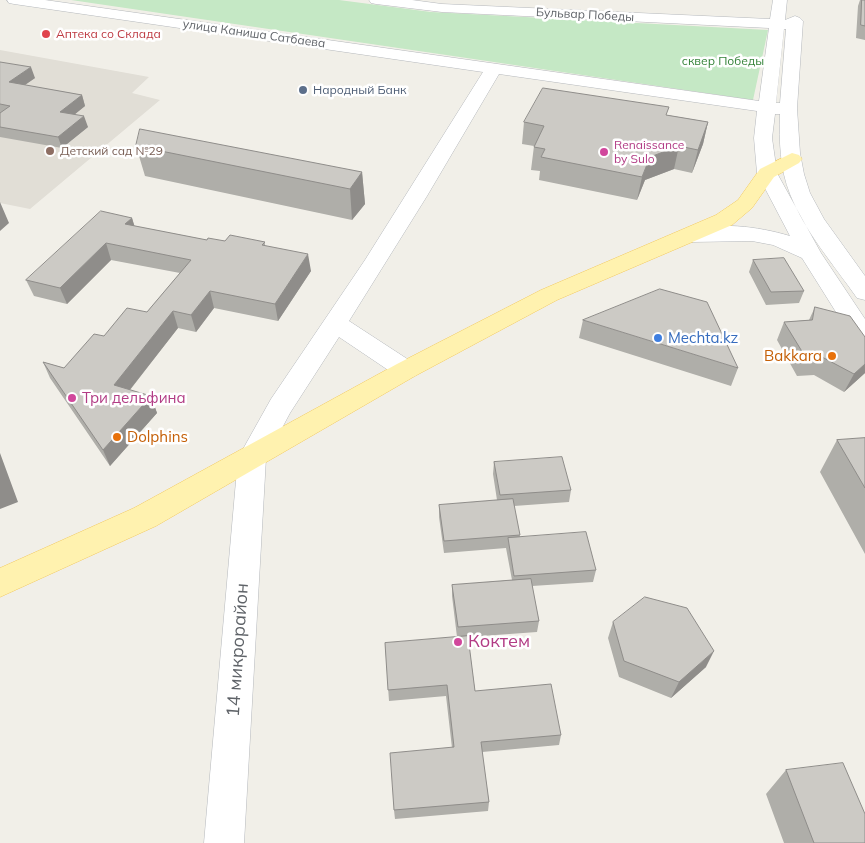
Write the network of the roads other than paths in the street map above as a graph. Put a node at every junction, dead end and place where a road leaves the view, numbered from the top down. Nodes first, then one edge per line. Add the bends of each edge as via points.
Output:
1 (14, 0) edge
2 (376, 0) edge
3 (780, 0) edge
4 (796, 8) dead end
5 (777, 24) junction
6 (794, 25) junction
7 (494, 68) junction
8 (768, 107) junction
9 (788, 110) junction
10 (792, 159) junction
11 (767, 173) junction
12 (692, 235) junction
13 (810, 253) junction
14 (865, 293) edge
15 (336, 324) junction
16 (865, 338) edge
17 (406, 370) junction
18 (252, 458) junction
19 (0, 583) edge
20 (224, 843) edge

1 - 7 street, улица Каниша Сатбаева
2 - 5 street, Бульвар Победы via 442,8
3 - 5 street
4 - 6 street
5 - 6 street, Бульвар Победы
5 - 8 street
6 - 9 street
7 - 8 street, улица Каниша Сатбаева
7 - 15 street, 14 микрорайон
8 - 9 street, улица Каниша Сатбаева
8 - 11 street via 763,138
9 - 10 street
10 - 11 main road
10 - 14 street via 804,200 820,229
11 - 12 main road via 745,204 724,220
11 - 13 street
12 - 13 street via 763,234 790,242
12 - 17 main road via 549,295
13 - 16 street
15 - 17 street
15 - 18 street, 14 микрорайон via 263,432
17 - 18 main road
18 - 19 main road via 145,517
18 - 20 street, 14 микрорайон

